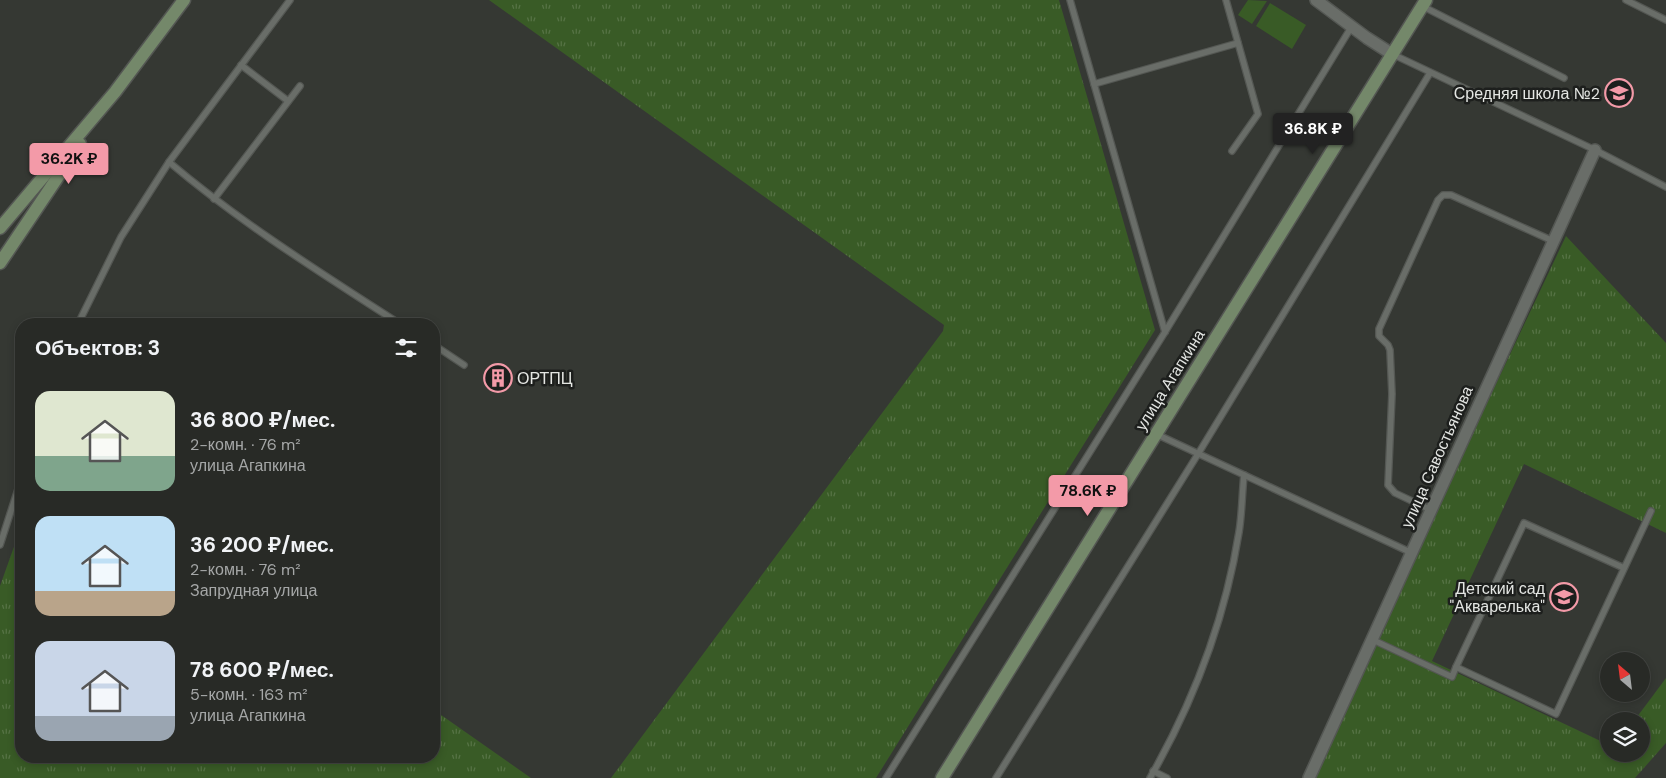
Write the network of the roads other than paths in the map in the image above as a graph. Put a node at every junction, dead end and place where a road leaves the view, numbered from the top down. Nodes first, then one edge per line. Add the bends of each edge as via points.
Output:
1 (184, 0) edge
2 (290, 0) edge
3 (1070, 0) edge
4 (1226, 0) edge
5 (1316, 0) edge
6 (1626, 0) edge
7 (1424, 3) edge
8 (1666, 20) edge
9 (1352, 26) junction
10 (1238, 43) junction
11 (1392, 54) junction
12 (241, 65) junction
13 (1430, 73) junction
14 (1564, 78) dead end
15 (1094, 84) junction
16 (300, 86) dead end
17 (115, 92) junction
18 (288, 101) junction
19 (1595, 150) junction
20 (1232, 151) dead end
21 (169, 162) junction
22 (1666, 187) edge
23 (214, 199) junction
24 (0, 228) edge
25 (1553, 241) junction
26 (0, 263) edge
27 (81, 318) edge
28 (391, 318) edge
29 (1165, 332) junction
30 (440, 349) edge
31 (464, 365) dead end
32 (1156, 434) junction
33 (1198, 454) junction
34 (1244, 475) junction
35 (15, 499) edge
36 (1431, 510) junction
37 (1651, 511) dead end
38 (0, 546) edge
39 (1412, 553) junction
40 (1624, 568) junction
41 (1371, 639) junction
42 (1456, 667) junction
43 (1153, 772) junction
44 (886, 778) edge
45 (942, 778) edge
46 (996, 778) edge
47 (1150, 778) edge
48 (1167, 778) edge
49 (1309, 778) edge

1 - 17 main road
2 - 12 lane
3 - 15 lane
4 - 10 lane
5 - 9 street
6 - 8 lane
7 - 11 main road, улица Агапкина
7 - 14 lane
9 - 11 street
9 - 29 lane
10 - 15 lane
10 - 20 lane via 1258,114
11 - 13 lane
11 - 32 main road, улица Агапкина
12 - 18 lane
12 - 21 lane
13 - 19 lane
13 - 33 lane
15 - 29 lane
16 - 18 lane
17 - 24 main road
17 - 26 main road
18 - 23 lane
19 - 22 lane
19 - 25 street, улица Савостьянова
21 - 23 lane
21 - 27 lane via 121,237
23 - 28 lane
25 - 36 street, улица Савостьянова
25 - 36 lane via 1451,195 1443,195 1383,320 1379,333 1390,350 1392,394 1388,485 1395,494
29 - 44 lane
30 - 31 lane
32 - 33 lane
32 - 45 main road, улица Агапкина
33 - 34 lane
33 - 46 lane
34 - 39 lane
34 - 43 lane via 1240,530 1220,619 1188,704
35 - 38 lane
36 - 39 street, улица Савостьянова
37 - 40 lane
39 - 41 street, улица Савостьянова
40 - 42 lane via 1524,522
40 - 42 lane via 1556,714
41 - 42 lane via 1452,677
41 - 49 street, улица Савостьянова
43 - 47 lane
43 - 48 lane

